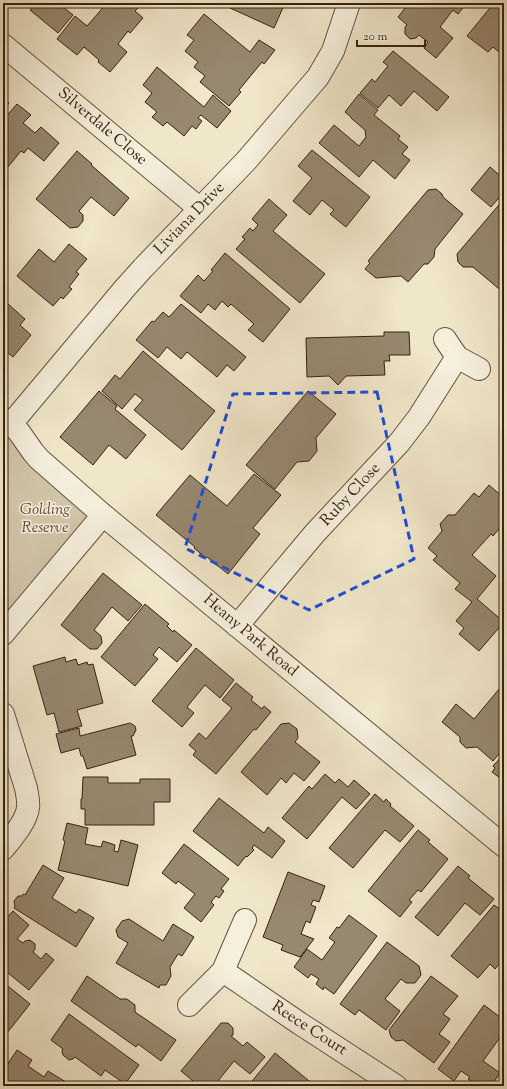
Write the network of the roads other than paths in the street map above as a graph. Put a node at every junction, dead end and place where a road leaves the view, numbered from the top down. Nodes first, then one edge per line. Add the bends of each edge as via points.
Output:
1 (349, 3) edge
2 (3, 45) edge
3 (200, 209) junction
4 (445, 338) dead end
5 (456, 357) junction
6 (479, 369) dead end
7 (7, 421) edge
8 (103, 515) junction
9 (237, 626) junction
10 (3, 634) edge
11 (3, 714) edge
12 (504, 846) edge
13 (3, 849) edge
14 (244, 920) dead end
15 (222, 971) junction
16 (189, 1005) dead end
17 (396, 1086) edge

1 - 3 street, Liviana Drive via 333,51 318,76 246,161
2 - 3 street, Silverdale Close
3 - 7 street, Liviana Drive via 142,268
4 - 5 street
5 - 6 street
5 - 9 street, Ruby Close via 419,417 402,439 315,533
7 - 8 street, Heany Park Road via 39,459
8 - 9 street, Heany Park Road
8 - 10 street
9 - 12 street, Heany Park Road
11 - 13 street via 26,788 28,808 20,827
14 - 15 street
15 - 16 street
15 - 17 street, Reece Court

